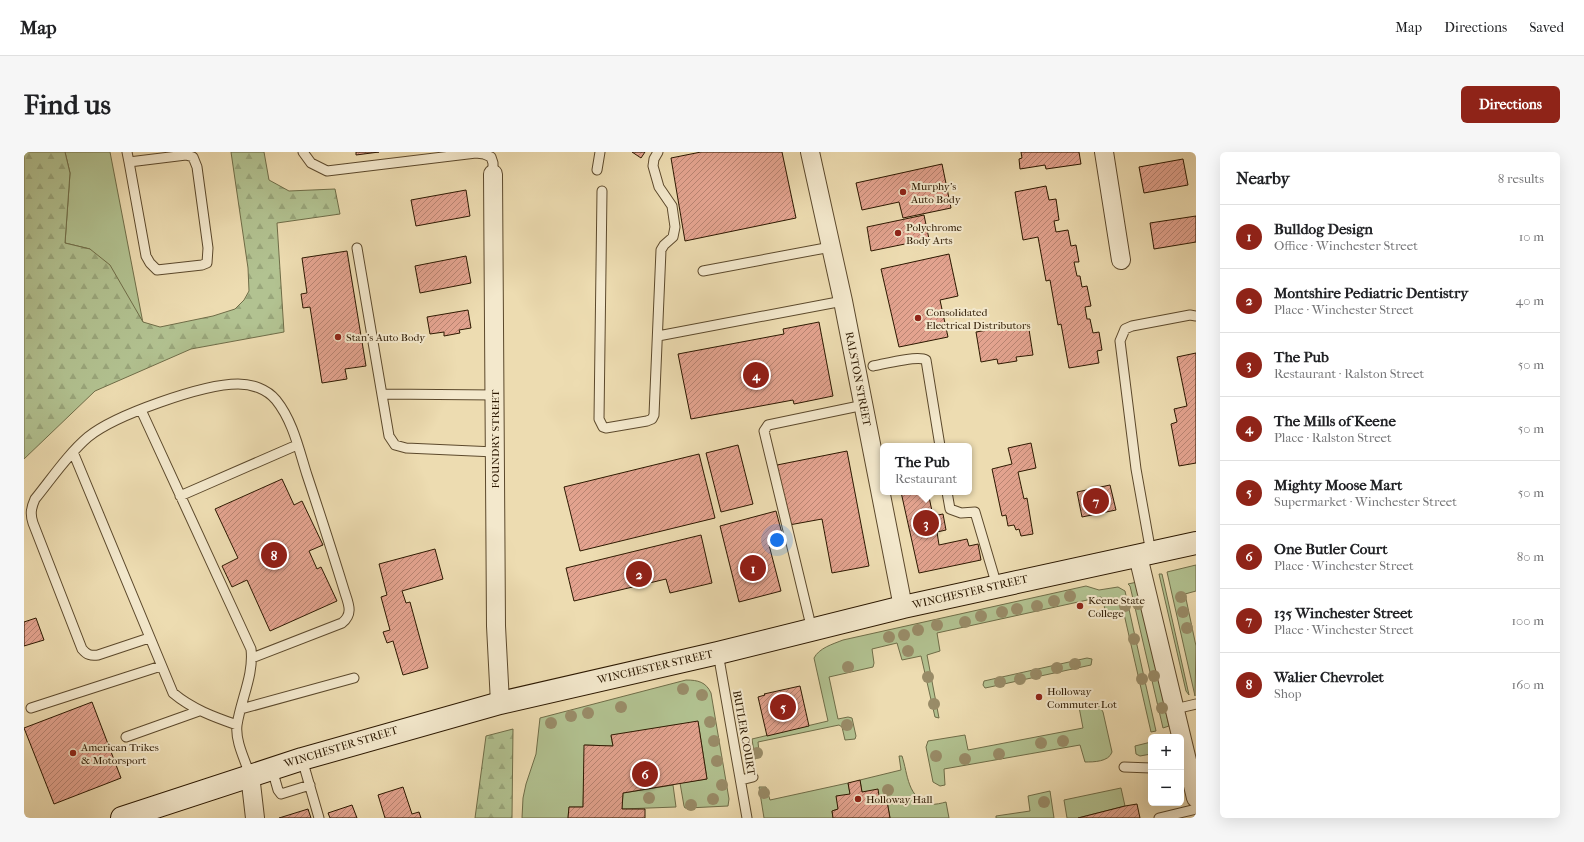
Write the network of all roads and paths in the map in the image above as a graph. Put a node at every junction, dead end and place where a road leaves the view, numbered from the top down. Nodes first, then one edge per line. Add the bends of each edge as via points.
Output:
1 (127, 152) edge
2 (303, 152) edge
3 (600, 152) edge
4 (658, 152) edge
5 (810, 152) edge
6 (1104, 152) edge
7 (129, 162) junction
8 (597, 170) dead end
9 (493, 174) joint
10 (602, 191) dead end
11 (831, 246) junction
12 (357, 248) dead end
13 (1121, 260) dead end
14 (702, 271) dead end
15 (843, 301) junction
16 (1196, 316) edge
17 (658, 336) junction
18 (873, 366) dead end
19 (382, 394) junction
20 (495, 395) junction
21 (864, 405) junction
22 (141, 410) junction
23 (940, 443) edge
24 (297, 445) junction
25 (73, 452) junction
26 (495, 452) junction
27 (880, 488) edge
28 (881, 495) edge
29 (948, 495) edge
30 (180, 496) junction
31 (1196, 543) edge
32 (1144, 554) junction
33 (997, 586) junction
34 (903, 607) junction
35 (812, 630) junction
36 (149, 638) junction
37 (718, 653) junction
38 (252, 658) junction
39 (161, 666) junction
40 (354, 678) dead end
41 (500, 703) junction
42 (1196, 704) edge
43 (31, 708) dead end
44 (241, 708) junction
45 (1175, 709) junction
46 (199, 711) junction
47 (237, 725) junction
48 (1179, 734) edge
49 (126, 737) dead end
50 (302, 759) junction
51 (1184, 761) edge
52 (1124, 767) dead end
53 (272, 768) junction
54 (1148, 768) edge
55 (250, 775) junction
56 (753, 777) dead end
57 (741, 780) junction
58 (310, 785) junction
59 (1196, 798) edge
60 (1196, 809) edge
61 (122, 818) edge
62 (255, 818) edge
63 (319, 818) edge
64 (747, 818) edge
65 (1159, 818) edge

1 - 7 lane
2 - 9 lane via 311,163 328,171 476,153 491,157
3 - 8 lane
4 - 17 lane via 653,162 654,170 659,187 672,206 675,228 673,238 661,250
5 - 11 street, RALSTON STREET
6 - 13 street
7 - 7 lane via 186,155 193,157 197,167 207,241 207,263 157,270 150,264 146,256
9 - 20 street, FOUNDRY STREET
10 - 17 lane via 599,419 603,427 652,419 655,411
11 - 14 lane
11 - 15 street, RALSTON STREET
12 - 19 lane
15 - 17 lane
15 - 21 street, RALSTON STREET
16 - 32 lane via 1132,326 1125,329 1120,341
18 - 23 lane via 916,358 926,360
19 - 20 lane
19 - 26 lane via 389,436 395,445 406,448
20 - 26 street, FOUNDRY STREET
21 - 27 street, RALSTON STREET
21 - 35 lane via 768,424 764,431
22 - 24 lane via 205,389 237,384 252,385 276,399 292,428
22 - 25 lane via 112,422 89,437
22 - 30 lane
24 - 30 lane
24 - 38 lane via 346,593 350,613 342,623
25 - 36 lane
25 - 36 lane via 35,499 31,516 82,649 92,656
26 - 41 street, FOUNDRY STREET via 496,626
28 - 34 street, RALSTON STREET
29 - 33 lane via 950,509 961,513 975,512
30 - 38 lane via 251,649
31 - 32 street, WINCHESTER STREET
32 - 33 street, WINCHESTER STREET
32 - 45 street
33 - 34 street, WINCHESTER STREET
34 - 35 street, WINCHESTER STREET
35 - 37 street, WINCHESTER STREET
36 - 39 lane
37 - 41 street, WINCHESTER STREET
37 - 57 lane, BUTLER COURT
38 - 44 lane
39 - 43 lane
39 - 46 lane via 173,693
40 - 44 lane
41 - 50 street, WINCHESTER STREET
42 - 45 lane
44 - 47 lane
45 - 48 street
46 - 47 lane
46 - 49 lane
47 - 55 lane via 239,742
50 - 53 street, WINCHESTER STREET
50 - 58 lane
51 - 59 street
52 - 54 lane
53 - 55 street, WINCHESTER STREET
53 - 58 lane via 281,794
55 - 61 street, WINCHESTER STREET
55 - 62 street
56 - 57 lane
57 - 64 lane, BUTLER COURT
58 - 63 lane
60 - 65 lane

